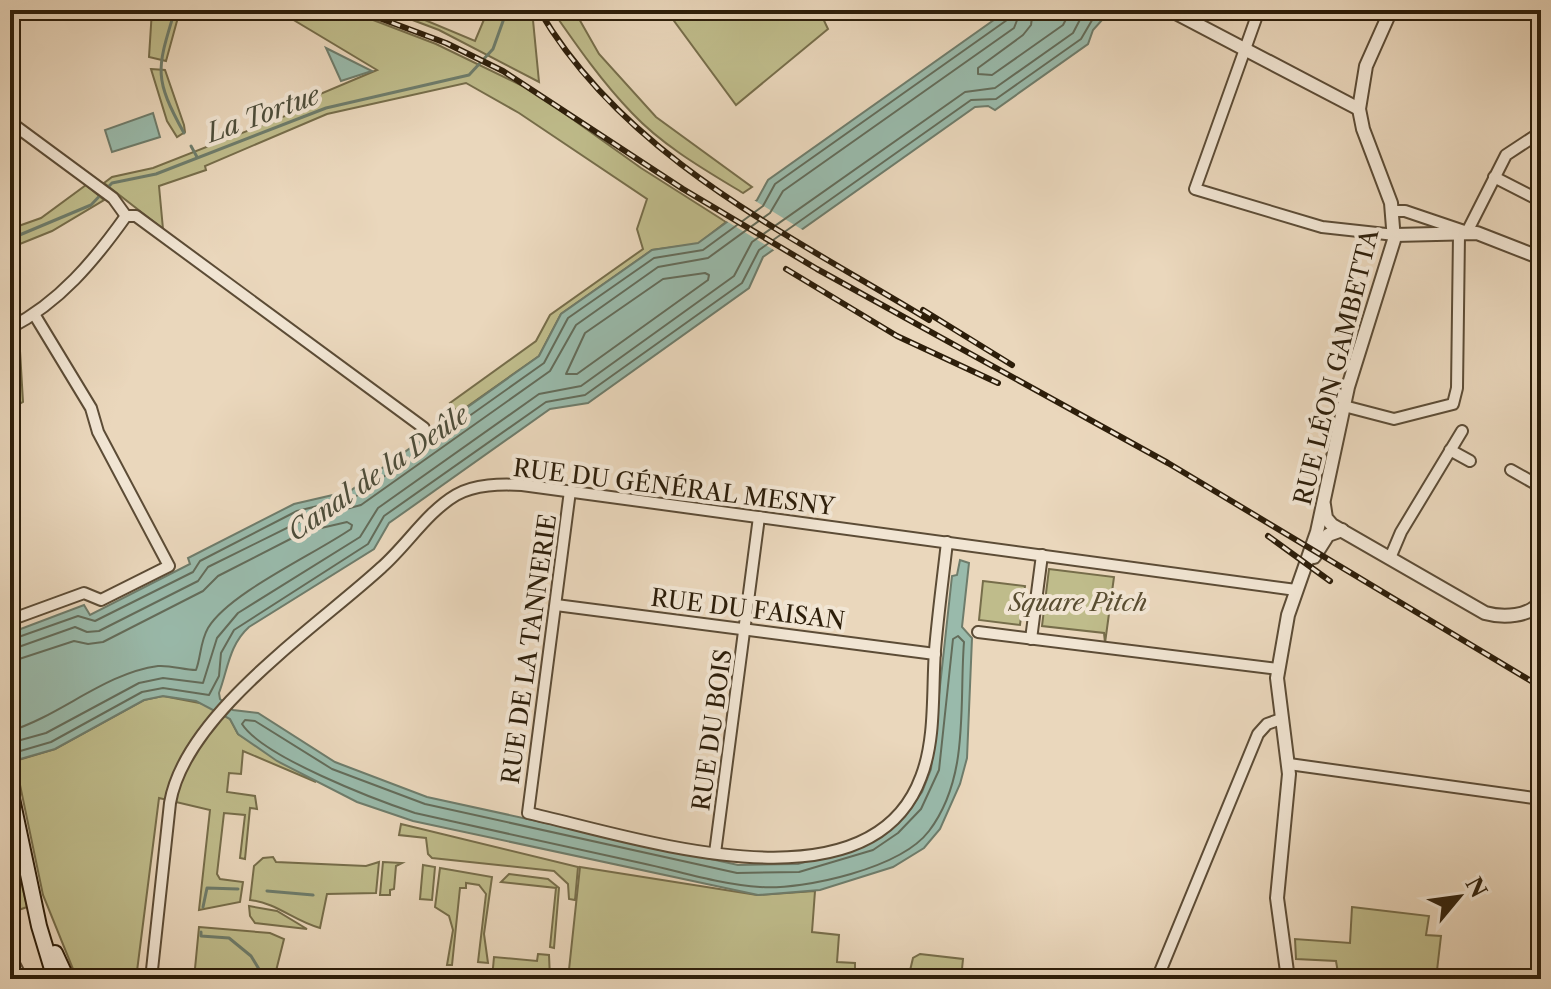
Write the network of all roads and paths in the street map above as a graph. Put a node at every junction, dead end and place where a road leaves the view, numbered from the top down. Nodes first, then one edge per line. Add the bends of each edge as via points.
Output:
1 (1170, 10) edge
2 (1259, 10) edge
3 (1391, 10) edge
4 (1244, 51) junction
5 (1359, 109) junction
6 (10, 122) edge
7 (1541, 132) edge
8 (1494, 177) junction
9 (1541, 201) edge
10 (1393, 211) junction
11 (126, 216) junction
12 (1463, 234) junction
13 (1395, 235) junction
14 (1541, 258) edge
15 (30, 317) junction
16 (10, 325) edge
17 (1344, 406) junction
18 (424, 428) dead end
19 (1462, 431) dead end
20 (1450, 450) junction
21 (1470, 461) dead end
22 (1511, 470) dead end
23 (1541, 487) edge
24 (570, 491) junction
25 (1326, 494) junction
26 (759, 517) junction
27 (1342, 530) junction
28 (947, 542) junction
29 (1042, 555) junction
30 (1390, 558) junction
31 (1298, 585) junction
32 (1539, 604) edge
33 (556, 605) junction
34 (10, 620) edge
35 (746, 630) junction
36 (978, 632) dead end
37 (1031, 639) junction
38 (935, 654) junction
39 (1278, 669) junction
40 (1281, 719) junction
41 (1289, 764) junction
42 (10, 789) edge
43 (1541, 799) edge
44 (715, 853) junction
45 (22, 854) junction
46 (10, 956) edge
47 (22, 979) edge
48 (55, 979) edge
49 (67, 979) edge
50 (151, 979) edge
51 (1157, 979) edge
52 (1288, 979) edge

1 - 4 street
2 - 4 street
3 - 5 street, RUE LÉON GAMBETTA via 1366,66
4 - 5 street
4 - 13 street via 1195,189 1322,227
5 - 10 street, RUE LÉON GAMBETTA
6 - 11 street via 113,198
7 - 8 street via 1506,155
8 - 9 street
8 - 12 street
10 - 12 street
10 - 13 street, RUE LÉON GAMBETTA
11 - 15 street via 72,284
11 - 18 street via 136,216
12 - 13 street
12 - 14 street via 1484,235
12 - 17 street via 1453,404 1394,419
13 - 17 street, RUE LÉON GAMBETTA
15 - 16 street
15 - 34 street via 91,408 98,432 169,566 101,600 84,593
17 - 25 street, RUE LÉON GAMBETTA
19 - 20 street
20 - 21 street
20 - 30 street
22 - 23 street
24 - 26 street, RUE DU GÉNÉRAL MESNY
24 - 33 street, RUE DE LA TANNERIE
24 - 50 street, RUE DU GÉNÉRAL MESNY via 503,484 456,495 239,692 186,759 173,786
25 - 27 street via 1326,518
25 - 31 street, RUE LÉON GAMBETTA
26 - 28 street, RUE DU GÉNÉRAL MESNY
26 - 35 street, RUE DU BOIS
27 - 30 street
27 - 31 street, RUE LÉON GAMBETTA via 1328,535
28 - 29 street, RUE DU GÉNÉRAL MESNY
28 - 38 street
29 - 31 street, RUE DU GÉNÉRAL MESNY
29 - 37 street
30 - 32 street via 1489,615 1528,612
31 - 39 street
33 - 35 street, RUE DU FAISAN
33 - 44 street, RUE DE LA TANNERIE via 528,813
35 - 38 street, RUE DU FAISAN
35 - 44 street, RUE DU BOIS
36 - 37 street
37 - 39 street
38 - 44 street via 922,776 886,827 856,844 804,858
39 - 40 street
40 - 41 street
40 - 51 street via 1258,734
41 - 43 street
41 - 52 street via 1277,898
42 - 45 main road
45 - 48 main road
45 - 49 main road
46 - 47 street

